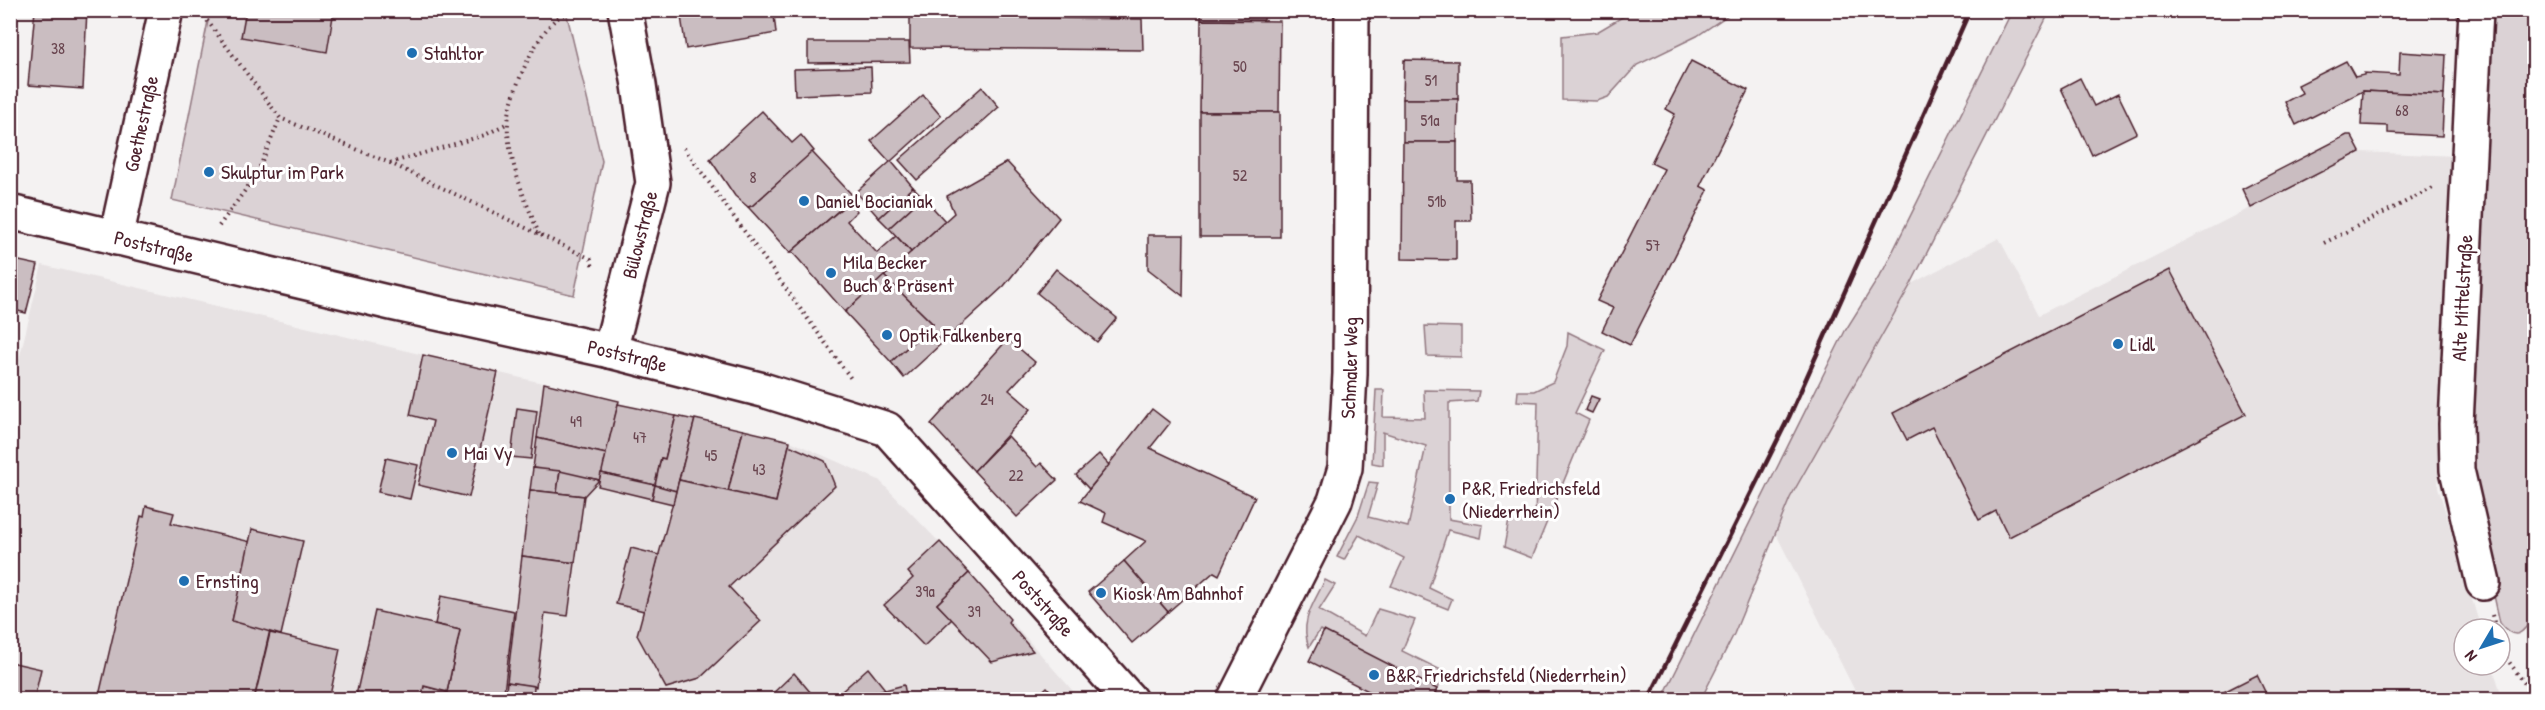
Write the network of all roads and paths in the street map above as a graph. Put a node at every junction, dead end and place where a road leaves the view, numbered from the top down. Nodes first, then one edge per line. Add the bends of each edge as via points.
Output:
1 (166, 10) edge
2 (200, 10) edge
3 (581, 10) edge
4 (625, 10) edge
5 (1352, 10) edge
6 (2476, 10) edge
7 (280, 118) junction
8 (509, 123) junction
9 (681, 142) dead end
10 (390, 163) junction
11 (2468, 170) junction
12 (10, 212) edge
13 (539, 234) junction
14 (116, 238) junction
15 (2324, 243) dead end
16 (196, 258) junction
17 (594, 271) dead end
18 (610, 351) junction
19 (853, 382) dead end
20 (2482, 583) dead end
21 (2512, 666) edge
22 (2535, 696) edge
23 (1130, 699) edge
24 (1234, 699) edge

1 - 14 street, Goethestraße
2 - 7 path
3 - 8 path via 558,17 538,38 513,99
4 - 18 street, Bülowstraße via 653,183
5 - 24 street, Schmaler Weg via 1350,374 1345,468 1335,501
6 - 11 street, Alte Mittelstraße
7 - 10 path
7 - 16 path via 257,174
8 - 10 path via 485,135
8 - 13 path via 507,131 517,176
9 - 19 path
10 - 13 path
11 - 15 path
11 - 20 street, Alte Mittelstraße via 2457,470
12 - 14 street, Poststraße
13 - 17 path via 591,259
14 - 16 street, Poststraße
16 - 18 street, Poststraße
18 - 23 street, Poststraße via 763,390 887,429
21 - 22 path

